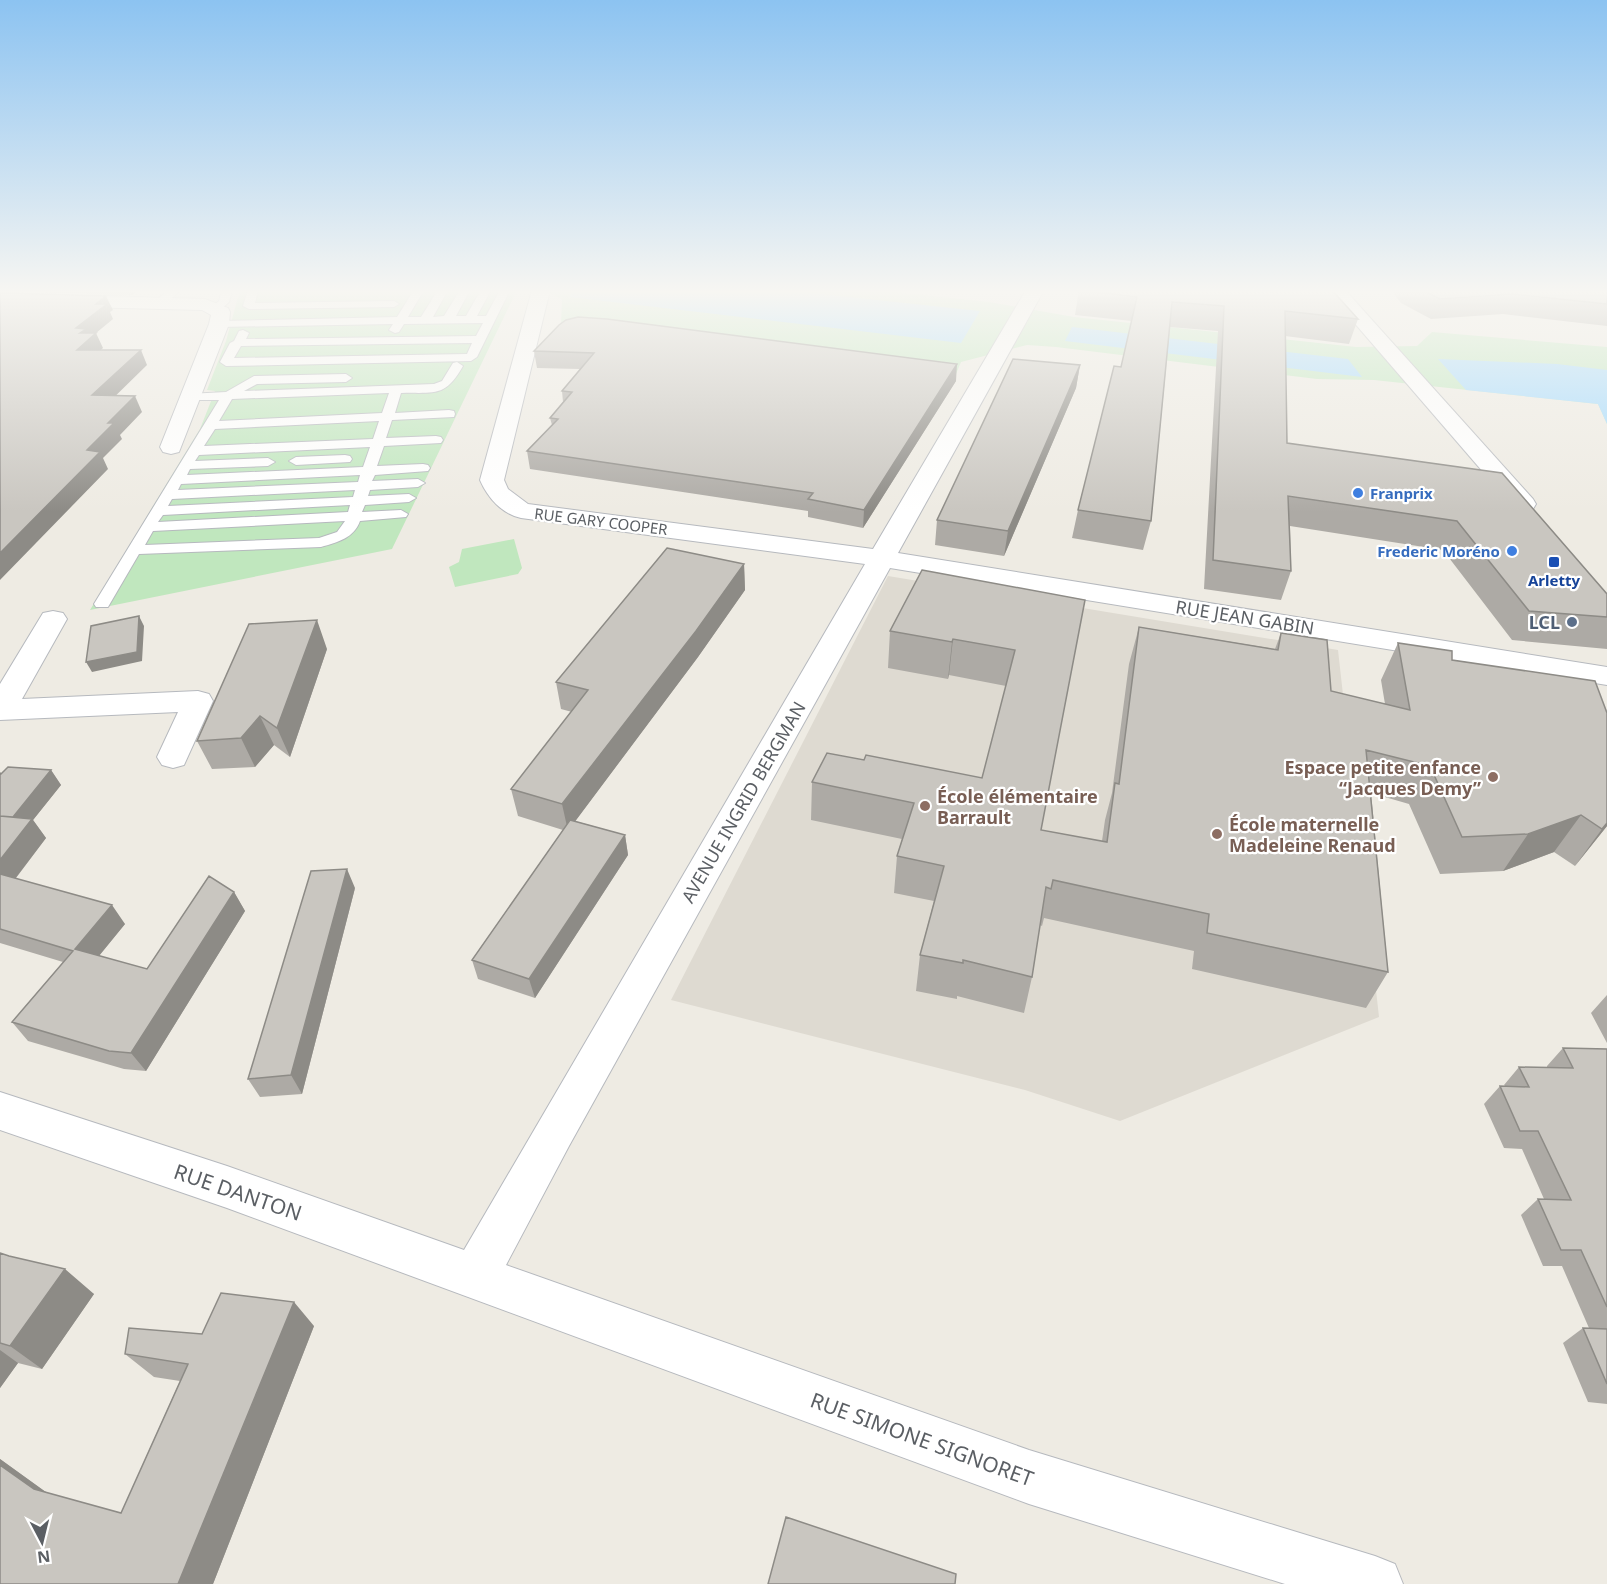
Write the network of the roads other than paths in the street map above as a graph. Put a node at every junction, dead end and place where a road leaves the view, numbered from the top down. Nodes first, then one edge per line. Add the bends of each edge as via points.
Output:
1 (202, 364) edge
2 (224, 364) edge
3 (522, 364) edge
4 (992, 364) edge
5 (1400, 364) edge
6 (457, 366) dead end
7 (310, 393) junction
8 (228, 396) junction
9 (192, 397) junction
10 (452, 408) dead end
11 (387, 417) junction
12 (298, 421) junction
13 (210, 425) junction
14 (443, 427) dead end
15 (435, 441) dead end
16 (171, 447) dead end
17 (194, 451) junction
18 (289, 454) junction
19 (426, 462) dead end
20 (371, 464) junction
21 (186, 465) junction
22 (273, 469) junction
23 (177, 480) junction
24 (418, 483) dead end
25 (364, 485) junction
26 (267, 490) junction
27 (168, 495) junction
28 (409, 498) dead end
29 (359, 501) junction
30 (260, 506) junction
31 (158, 511) junction
32 (401, 514) dead end
33 (353, 516) junction
34 (1538, 520) edge
35 (252, 522) junction
36 (148, 527) junction
37 (241, 546) junction
38 (134, 550) junction
39 (883, 558) junction
40 (102, 604) dead end
41 (53, 619) dead end
42 (1607, 676) edge
43 (0, 710) edge
44 (173, 757) dead end
45 (0, 1111) edge
46 (475, 1276) junction
47 (1375, 1584) edge

1 - 9 street
2 - 8 lane via 221,368 348,372 254,380
3 - 39 street, RUE GARY COOPER via 492,480 498,493 521,511
4 - 39 street, AVENUE INGRID BERGMAN
5 - 34 street
6 - 11 lane via 447,383
7 - 8 lane
7 - 11 lane
7 - 12 lane
8 - 9 lane
8 - 13 lane
9 - 16 street
10 - 11 lane
11 - 12 lane
11 - 12 lane
11 - 14 lane
11 - 15 lane
11 - 18 lane
11 - 20 lane
12 - 13 lane
12 - 13 lane
12 - 18 lane
13 - 17 lane
17 - 18 lane
17 - 21 lane
18 - 20 lane
18 - 22 lane via 291,470
19 - 20 lane
20 - 22 lane
20 - 25 lane
21 - 22 lane
21 - 23 lane
22 - 23 lane
22 - 26 lane
23 - 27 lane
24 - 25 lane
25 - 26 lane
25 - 29 lane
26 - 27 lane
26 - 30 lane
27 - 31 lane
28 - 29 lane
29 - 30 lane
29 - 33 lane
30 - 31 lane
30 - 35 lane
31 - 36 lane
32 - 33 lane
33 - 35 lane
33 - 37 lane via 350,527 334,539
35 - 36 lane
35 - 37 lane
36 - 38 lane
37 - 38 lane
38 - 40 lane
39 - 42 street, RUE JEAN GABIN
39 - 46 street, AVENUE INGRID BERGMAN
41 - 43 street
43 - 44 street via 198,701
45 - 46 street, RUE DANTON
46 - 47 street, RUE SIMONE SIGNORET via 1029,1477

